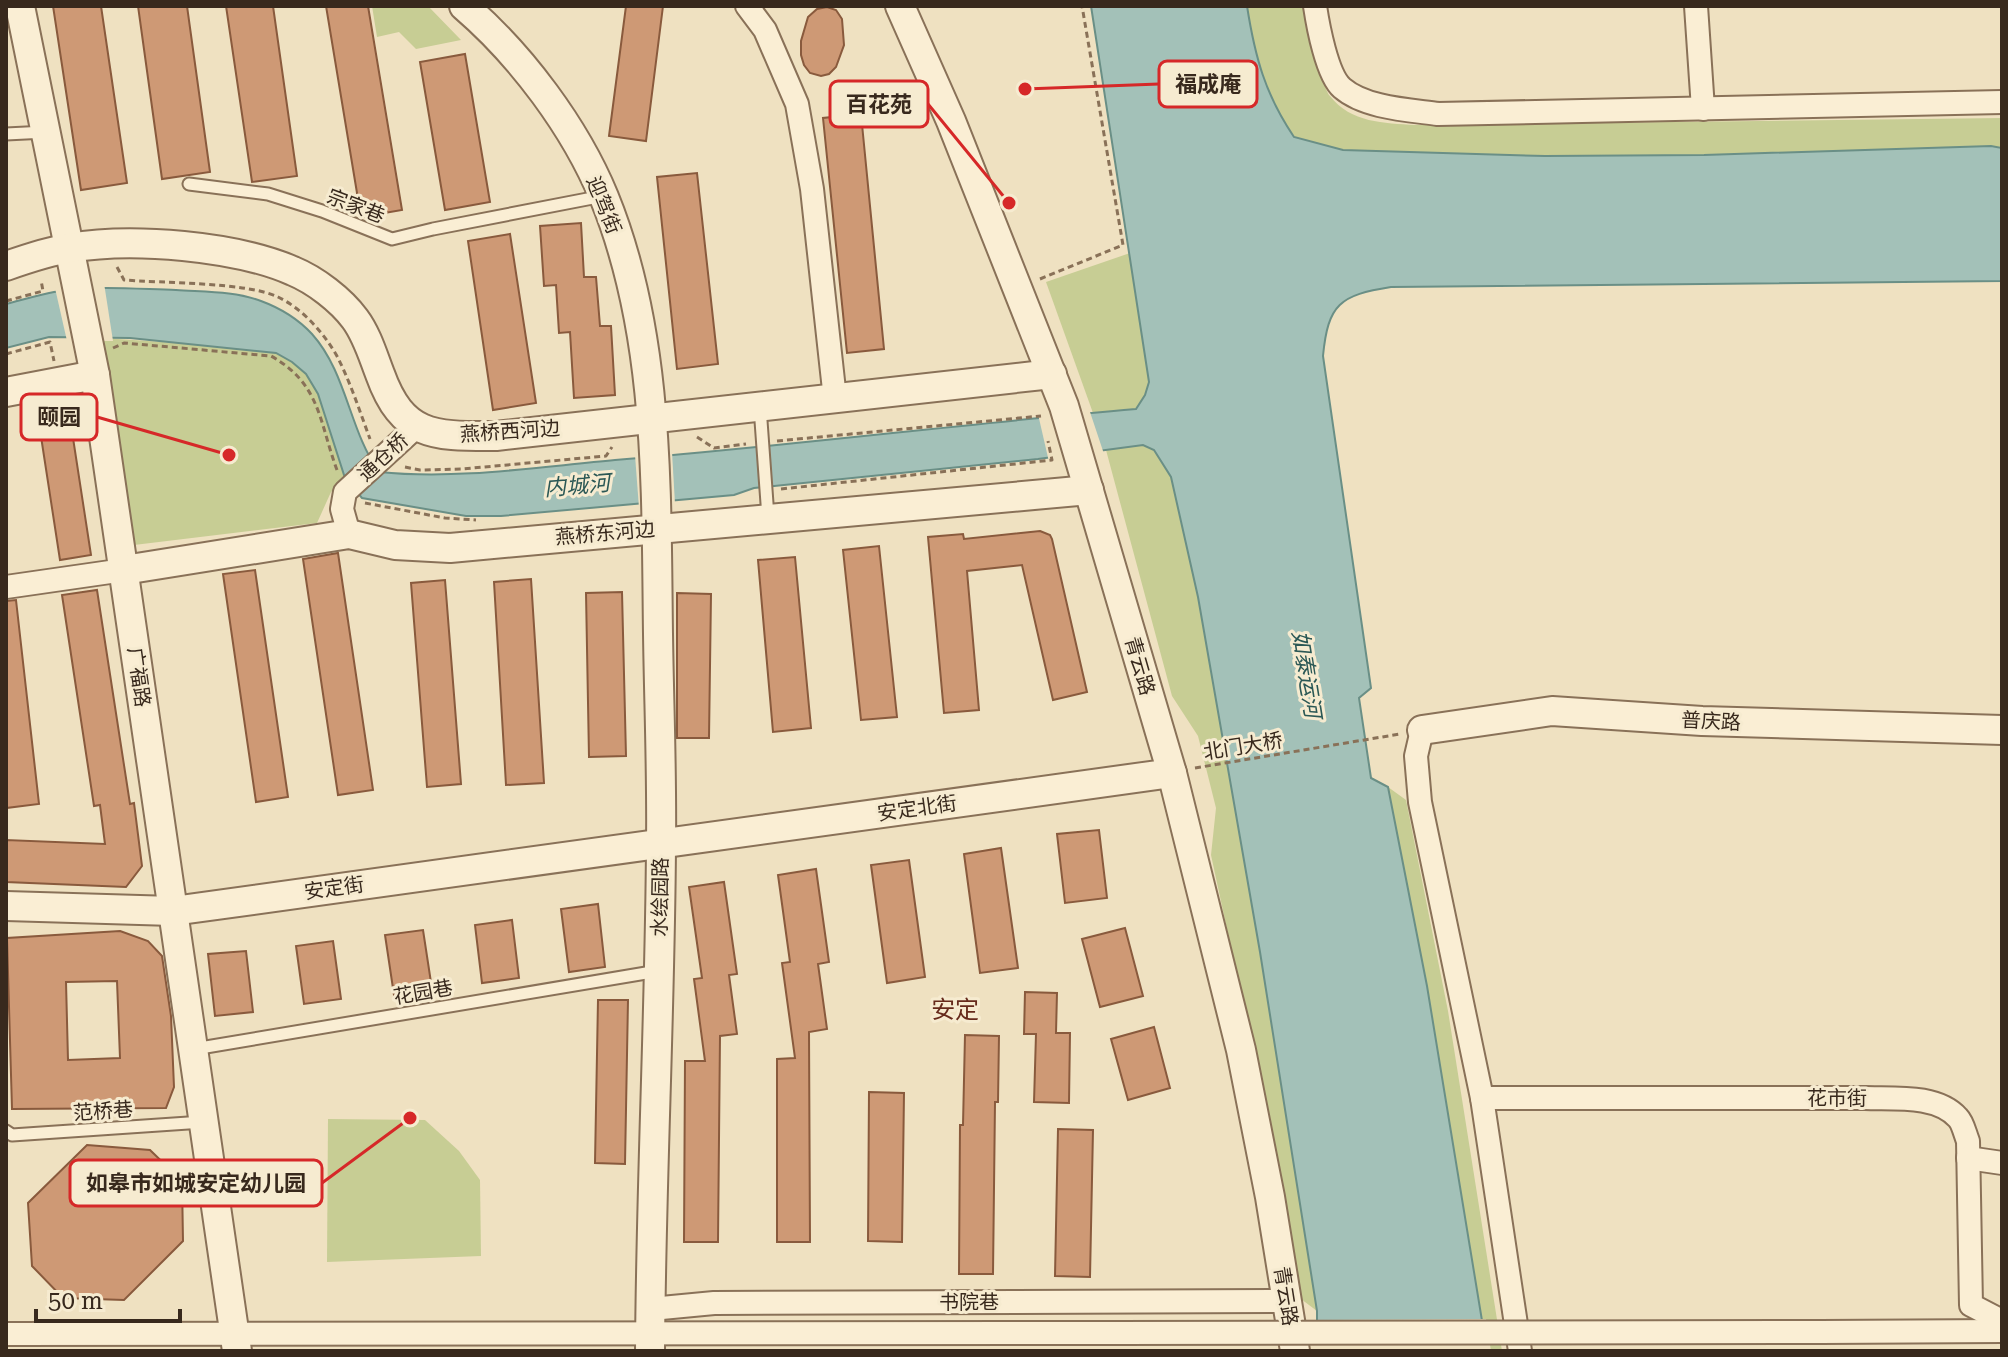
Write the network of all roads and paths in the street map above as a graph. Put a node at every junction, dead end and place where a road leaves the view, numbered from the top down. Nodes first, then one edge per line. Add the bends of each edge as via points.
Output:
1 (20, 6) edge
2 (464, 6) edge
3 (747, 6) edge
4 (900, 6) edge
5 (1082, 6) edge
6 (1315, 6) edge
7 (1696, 6) edge
8 (2002, 102) edge
9 (1703, 109) junction
10 (46, 132) junction
11 (6, 134) edge
12 (189, 184) dead end
13 (604, 196) junction
14 (35, 257) junction
15 (73, 261) junction
16 (6, 266) edge
17 (1018, 288) junction
18 (6, 301) edge
19 (6, 354) edge
20 (92, 359) junction
21 (1052, 374) junction
22 (58, 381) junction
23 (6, 392) edge
24 (835, 399) junction
25 (760, 407) junction
26 (1053, 411) junction
27 (655, 426) junction
28 (416, 427) junction
29 (763, 444) junction
30 (1052, 460) dead end
31 (348, 490) junction
32 (1089, 490) junction
33 (766, 499) junction
34 (656, 519) junction
35 (475, 521) dead end
36 (349, 534) junction
37 (124, 570) junction
38 (6, 587) edge
39 (2002, 730) edge
40 (1408, 732) junction
41 (1182, 771) junction
42 (661, 843) junction
43 (6, 906) edge
44 (173, 911) junction
45 (658, 971) junction
46 (194, 1049) junction
47 (1482, 1098) junction
48 (203, 1122) junction
49 (6, 1131) edge
50 (1968, 1158) junction
51 (2002, 1163) edge
52 (1287, 1301) junction
53 (2002, 1330) edge
54 (650, 1331) edge
55 (6, 1334) edge
56 (235, 1344) edge
57 (1295, 1351) edge
58 (1520, 1351) edge

1 - 10 street, 广福路
2 - 13 street, 迎驾街 via 523,66 563,122
3 - 24 street via 765,30 797,104 812,189
4 - 17 street, 青云路
5 - 17 path via 1123,245
6 - 9 street via 1321,46 1341,88 1378,106 1438,114
7 - 9 street
8 - 9 street
10 - 11 lane
10 - 15 street, 广福路
12 - 13 lane, 宗家巷 via 268,194 392,239
13 - 27 street, 迎驾街 via 635,297
14 - 15 street
14 - 16 street
14 - 18 path via 43,291
15 - 20 street, 广福路
15 - 28 street via 143,245 248,255 295,272 354,319 395,409
17 - 21 street, 青云路
19 - 22 path via 50,342
20 - 22 street
20 - 31 path via 124,343 271,356 305,382
20 - 37 street, 广福路
21 - 24 street, 燕桥西河边
21 - 26 street, 青云路
22 - 23 street
24 - 25 street, 燕桥西河边
25 - 27 street, 燕桥西河边
25 - 29 lane
26 - 29 path
26 - 32 street, 青云路
27 - 28 street, 燕桥西河边 via 496,436 450,436
27 - 29 path via 714,448
27 - 34 street, 水绘园路
28 - 31 street, 通仓桥
29 - 33 lane
30 - 33 path
31 - 35 path via 358,502
31 - 36 street via 342,509
32 - 33 street, 燕桥东河边
32 - 41 street, 青云路
33 - 34 street, 燕桥东河边
34 - 36 street, 燕桥东河边 via 450,548 395,545
34 - 42 street, 水绘园路
36 - 37 street, 燕桥东河边
37 - 38 street
37 - 44 street, 广福路
39 - 40 street, 普庆路 via 1552,711
40 - 41 path, 北门大桥
40 - 47 street
41 - 42 street, 安定北街
41 - 52 street, 青云路
42 - 44 street, 安定街
42 - 45 street, 水绘园路
43 - 44 street, 安定街
44 - 46 street, 广福路
45 - 46 lane, 花园巷
45 - 54 street, 水绘园路
46 - 48 street, 广福路
47 - 50 street, 花市街 via 1907,1099 1939,1105 1959,1118
47 - 58 street
48 - 49 lane, 范桥巷 via 12,1135
48 - 56 street, 广福路
50 - 51 street
50 - 53 street, 花市街 via 1971,1305 1996,1318
52 - 54 street, 书院巷 via 714,1303
52 - 57 street, 青云路
53 - 54 street, bridge
54 - 56 street
55 - 56 street

